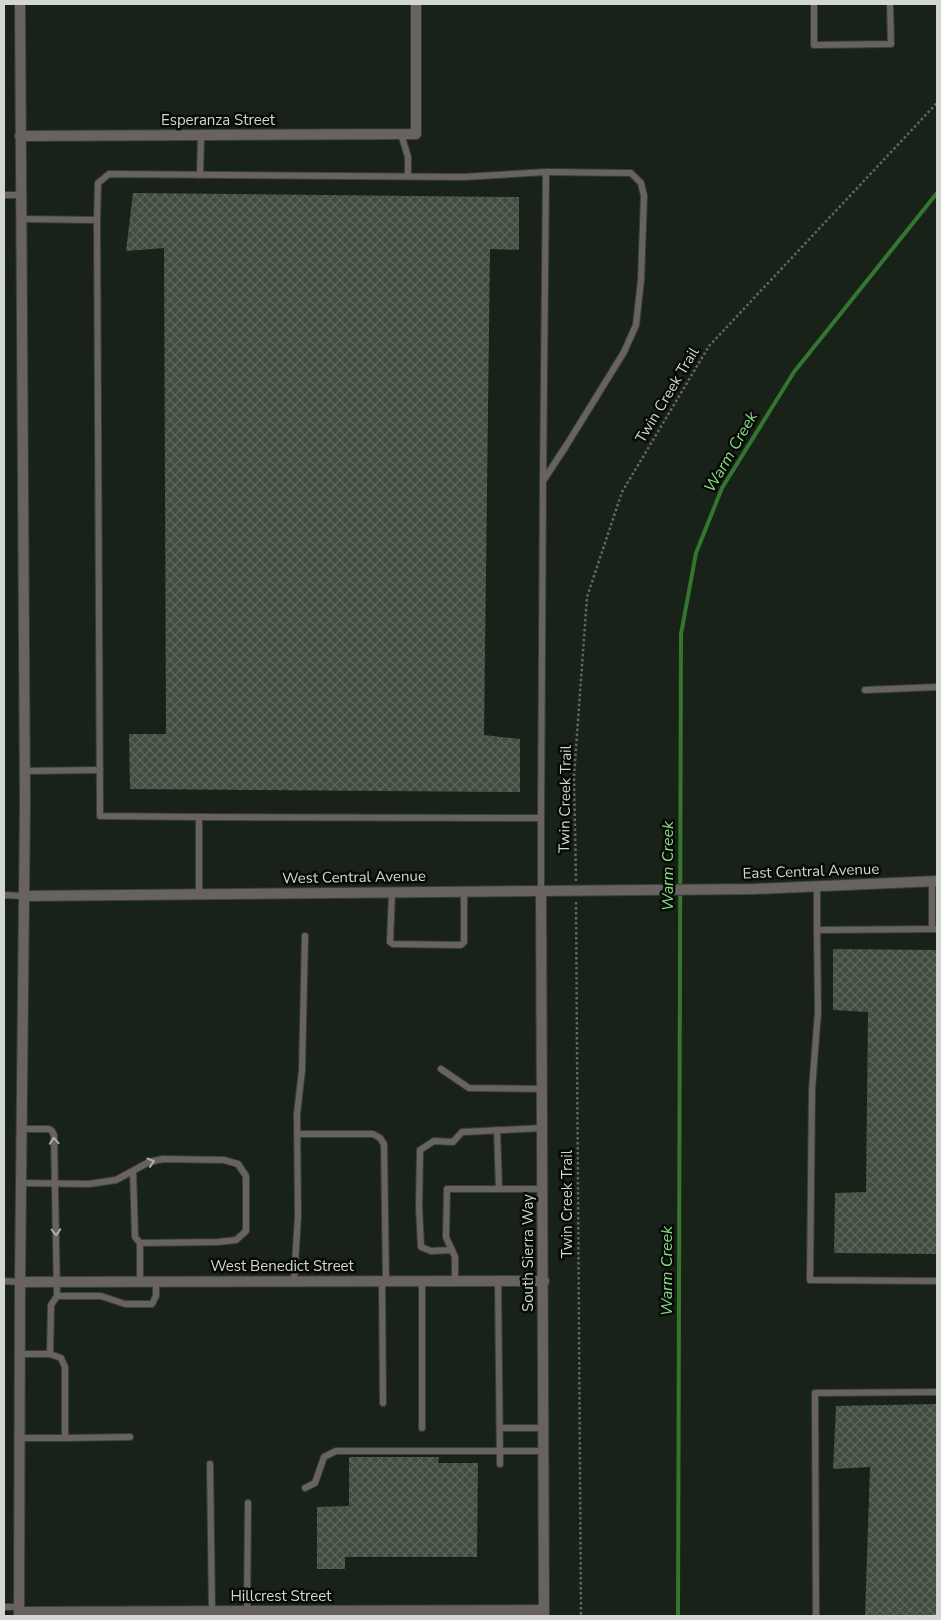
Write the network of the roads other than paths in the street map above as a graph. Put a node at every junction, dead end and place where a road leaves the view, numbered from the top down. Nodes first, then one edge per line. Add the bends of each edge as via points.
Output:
1 (20, 4) edge
2 (416, 4) edge
3 (814, 4) edge
4 (890, 4) edge
5 (401, 134) junction
6 (201, 135) junction
7 (20, 136) junction
8 (546, 172) junction
9 (200, 175) junction
10 (408, 176) junction
11 (4, 195) edge
12 (21, 195) junction
13 (21, 219) junction
14 (97, 220) junction
15 (542, 481) junction
16 (937, 687) edge
17 (865, 690) dead end
18 (100, 770) junction
19 (24, 771) junction
20 (198, 817) junction
21 (542, 818) junction
22 (934, 882) edge
23 (817, 886) junction
24 (685, 889) joint
25 (541, 890) junction
26 (464, 891) junction
27 (392, 892) junction
28 (199, 894) junction
29 (4, 895) edge
30 (24, 896) junction
31 (817, 930) junction
32 (934, 930) edge
33 (305, 936) dead end
34 (441, 1069) dead end
35 (542, 1089) junction
36 (543, 1128) junction
37 (21, 1129) junction
38 (497, 1130) junction
39 (298, 1134) junction
40 (132, 1171) junction
41 (21, 1183) junction
42 (55, 1183) junction
43 (499, 1189) junction
44 (543, 1190) junction
45 (140, 1243) junction
46 (452, 1250) junction
47 (4, 1281) edge
48 (140, 1281) junction
49 (156, 1281) junction
50 (294, 1281) junction
51 (384, 1281) junction
52 (422, 1281) junction
53 (454, 1281) junction
54 (498, 1281) junction
55 (544, 1281) junction
56 (937, 1281) edge
57 (20, 1282) junction
58 (58, 1282) junction
59 (57, 1296) junction
60 (19, 1354) junction
61 (50, 1354) junction
62 (937, 1392) edge
63 (383, 1403) dead end
64 (422, 1428) dead end
65 (500, 1428) junction
66 (544, 1428) junction
67 (130, 1437) dead end
68 (19, 1438) junction
69 (65, 1438) junction
70 (500, 1450) junction
71 (544, 1450) junction
72 (210, 1464) dead end
73 (500, 1464) dead end
74 (304, 1488) dead end
75 (248, 1503) dead end
76 (4, 1607) edge
77 (212, 1611) junction
78 (247, 1611) junction
79 (19, 1612) edge
80 (544, 1613) edge
81 (265, 1614) edge
82 (816, 1616) edge

1 - 7 street
2 - 5 street, Esperanza Street via 416,134
3 - 4 lane via 814,45 891,44
5 - 6 street, Esperanza Street
5 - 10 lane via 408,157
6 - 7 street, Esperanza Street
6 - 9 lane
7 - 12 street
8 - 10 lane via 463,177
8 - 15 lane
8 - 15 lane via 631,173 641,183 644,196 636,325 624,352
9 - 10 lane
9 - 14 lane via 109,174 98,183
11 - 12 lane
12 - 13 street
13 - 14 lane
13 - 19 street
14 - 18 lane
15 - 21 lane
16 - 17 lane
18 - 19 lane
18 - 20 lane via 100,816
19 - 30 street
20 - 21 lane
20 - 28 lane
21 - 25 lane
22 - 23 street, East Central Avenue
22 - 32 lane
23 - 24 street, East Central Avenue
23 - 31 lane
24 - 25 street, West Central Avenue
25 - 26 street, West Central Avenue
25 - 35 street, South Sierra Way
26 - 27 street, West Central Avenue
26 - 27 lane via 464,942 461,945 390,942
27 - 28 street, West Central Avenue
28 - 30 street, West Central Avenue
29 - 30 lane
30 - 37 street
31 - 32 lane
31 - 56 lane via 818,1012 812,1089 810,1280
33 - 39 lane
34 - 35 lane via 469,1088
35 - 36 street, South Sierra Way
36 - 38 lane
36 - 44 street, South Sierra Way
37 - 41 street
42 -> 37 lane via 52,1131
38 - 43 lane
38 - 46 lane via 462,1132 453,1142 434,1141 420,1150 421,1247 431,1251
39 - 50 lane
39 - 51 lane via 373,1134 384,1144
40 - 42 lane via 116,1180 89,1184
40 - 45 lane via 135,1236
40 -> 45 lane via 163,1159 224,1160 238,1164 246,1176 246,1231 236,1240
41 - 42 lane
41 - 57 street
42 -> 58 lane
43 - 44 lane
43 - 46 lane via 447,1189 446,1237
44 - 55 street, South Sierra Way
45 - 48 lane
46 - 53 lane via 455,1257
47 - 57 lane
48 - 49 street, West Benedict Street
48 - 58 street, West Benedict Street
49 - 50 street, West Benedict Street
49 - 59 lane via 156,1296 152,1304 125,1304 101,1296
50 - 51 street, West Benedict Street
51 - 52 street, West Benedict Street
51 - 63 lane
52 - 53 street, West Benedict Street
52 - 64 lane
53 - 54 street, West Benedict Street
54 - 55 street, West Benedict Street
54 - 65 lane
55 - 66 street, South Sierra Way
57 - 58 street, West Benedict Street
57 - 60 street
58 - 59 lane
59 - 61 lane via 51,1305
60 - 61 lane
60 - 68 street
61 - 69 lane via 61,1358 65,1367
62 - 82 lane via 815,1393
65 - 66 lane
65 - 70 lane
66 - 71 street, South Sierra Way
67 - 69 lane
68 - 69 lane
68 - 79 street
70 - 71 lane
70 - 73 lane
70 - 74 lane via 336,1451 324,1457 315,1483
71 - 80 street, South Sierra Way
72 - 77 lane
75 - 78 lane
76 - 79 lane
77 - 78 street, Hillcrest Street
77 - 79 street, Hillcrest Street
78 - 81 street, Hillcrest Street
80 - 81 street, Hillcrest Street

